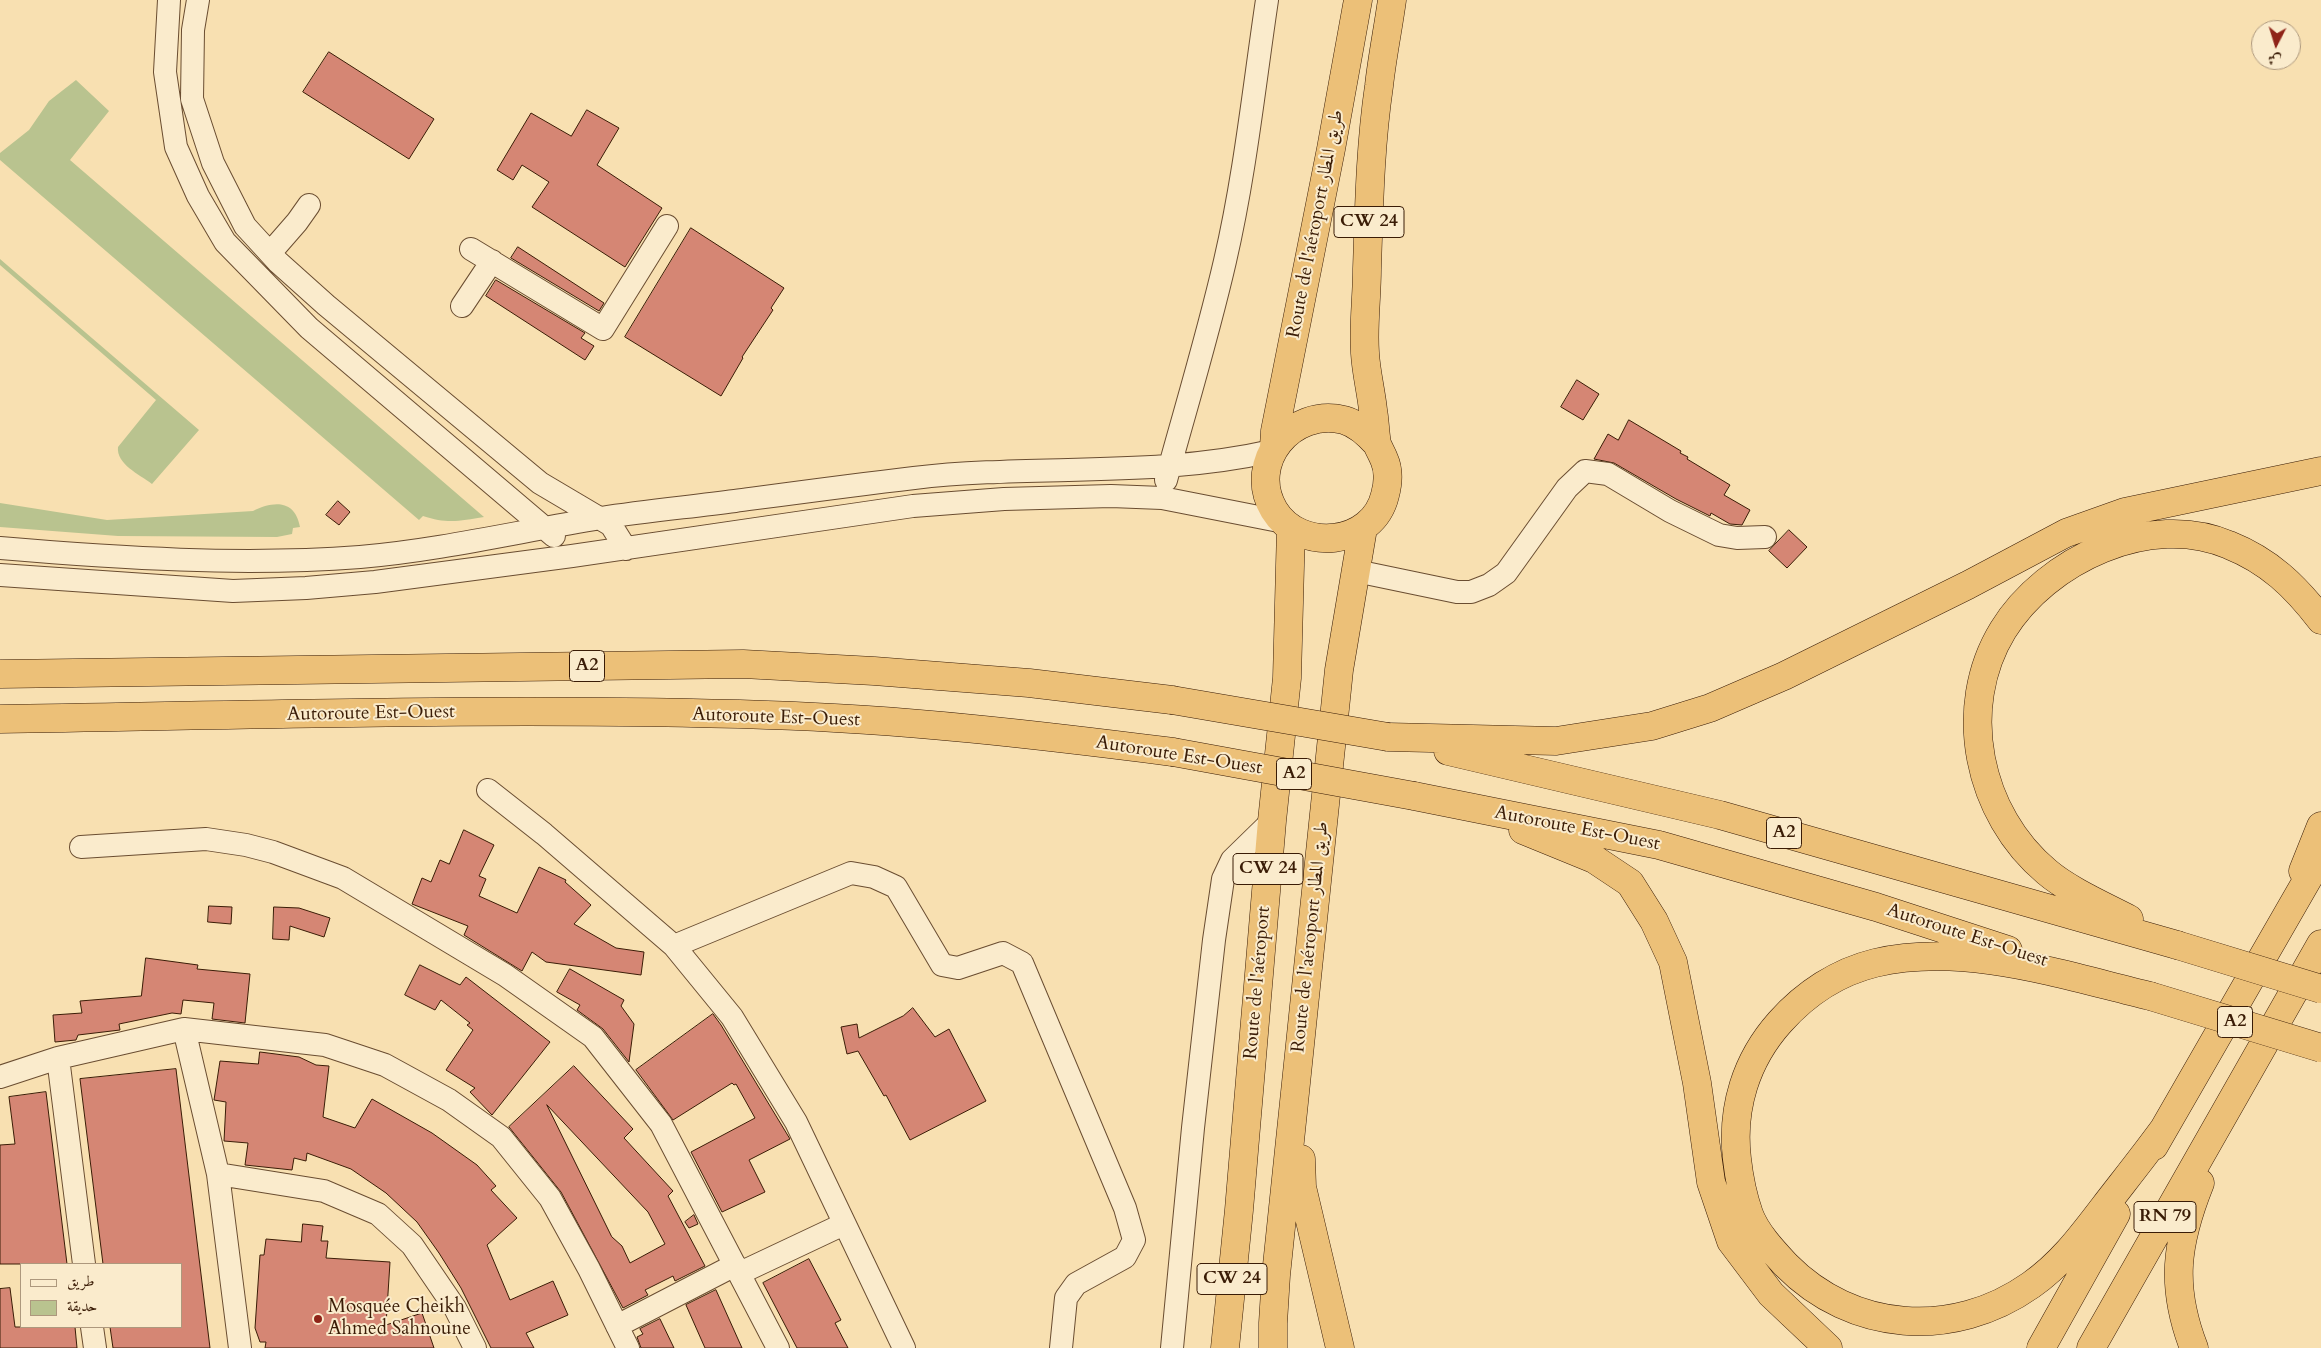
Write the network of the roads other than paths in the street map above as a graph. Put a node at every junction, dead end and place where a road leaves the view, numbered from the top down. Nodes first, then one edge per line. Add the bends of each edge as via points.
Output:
1 (168, 0) edge
2 (198, 0) edge
3 (1267, 0) edge
4 (1358, 0) edge
5 (1392, 0) edge
6 (309, 205) dead end
7 (666, 226) dead end
8 (471, 249) dead end
9 (270, 254) junction
10 (492, 261) junction
11 (462, 306) dead end
12 (1378, 444) junction
13 (1273, 449) junction
14 (1170, 467) junction
15 (2321, 471) edge
16 (1162, 498) junction
17 (602, 518) junction
18 (1288, 525) junction
19 (546, 528) junction
20 (1363, 528) junction
21 (1765, 537) dead end
22 (0, 548) edge
23 (626, 548) junction
24 (572, 556) junction
25 (362, 557) junction
26 (1356, 571) junction
27 (0, 575) edge
28 (375, 582) junction
29 (2321, 620) edge
30 (0, 674) edge
31 (0, 719) edge
32 (1388, 737) junction
33 (488, 790) dead end
34 (1414, 796) junction
35 (1272, 821) junction
36 (2321, 826) edge
37 (81, 847) dead end
38 (2321, 856) edge
39 (2287, 913) junction
40 (2321, 944) edge
41 (2176, 945) junction
42 (674, 946) junction
43 (2321, 989) edge
44 (2150, 996) junction
45 (184, 1029) junction
46 (2321, 1048) edge
47 (58, 1058) junction
48 (1297, 1062) junction
49 (0, 1077) edge
50 (2239, 1086) junction
51 (2163, 1130) junction
52 (218, 1174) junction
53 (1239, 1210) junction
54 (844, 1224) junction
55 (84, 1263) edge
56 (738, 1269) junction
57 (617, 1326) junction
58 (92, 1328) edge
59 (95, 1348) edge
60 (240, 1348) edge
61 (475, 1348) edge
62 (628, 1348) edge
63 (778, 1348) edge
64 (904, 1348) edge
65 (1061, 1348) edge
66 (1172, 1348) edge
67 (1224, 1348) edge
68 (1235, 1348) edge
69 (1274, 1348) edge
70 (1340, 1348) edge
71 (1828, 1348) edge
72 (2041, 1348) edge
73 (2090, 1348) edge
74 (2194, 1348) edge

1 - 19 street via 166,72 176,147 224,242 309,328
2 - 9 street via 193,30 192,99 213,162 246,226
3 - 14 street via 1237,206 1202,357
4 - 13 highway, Route de l'aéroport طريق المطار / CW 24
5 - 12 highway, Route de l'aéroport طريق المطار / CW 24 via 1378,88 1370,177 1364,352
6 - 9 street
7 - 10 street via 603,329
8 - 10 street
9 - 17 street via 534,479
10 - 11 street
12 - 13 highway via 1364,430 1345,420 1325,418 1305,421 1288,432
12 - 20 highway via 1386,461 1385,498 1377,515
13 - 14 street via 1230,461
13 - 18 highway via 1266,481 1271,503
14 - 16 street
14 - 17 street via 951,474
15 - 32 highway via 2125,512 2066,533 1784,676 1710,708 1652,726 1556,741
16 - 18 street
16 - 23 street via 1111,496 956,501
17 - 19 street
17 - 23 street via 611,525
18 - 20 highway via 1308,537 1327,540
18 - 35 highway, Route de l'aéroport / CW 24 via 1287,678
19 - 24 street
19 - 25 street
20 - 26 highway, Route de l'aéroport طريق المطار / CW 24
21 - 26 street via 1719,535 1670,511 1608,474 1585,471 1567,488 1506,572 1489,585 1471,592 1457,592
22 - 25 street via 168,560
23 - 24 street
24 - 28 street
25 - 28 street
26 - 48 highway, Route de l'aéroport طريق المطار / CW 24 via 1340,670
27 - 28 street via 233,591
29 - 41 highway via 2295,588 2265,563 2228,544 2188,535 2159,535 2118,542 2056,572 2027,599 2002,630 1986,666 1977,731 1980,760 1989,792 2002,820 2047,873
30 - 32 highway, A2, bridge via 742,664 1029,683 1172,700
31 - 34 highway, Autoroute Est-Ouest / A2, bridge via 538,711 770,715 921,725 1173,752
32 - 41 highway, A2 via 1720,815
33 - 42 street
34 - 44 highway, Autoroute Est-Ouest / A2 via 1659,845 1876,906
34 - 71 highway via 1520,829 1594,859 1630,883 1654,921 1673,962 1712,1182 1732,1241 1772,1294
35 - 53 highway, Route de l'aéroport / CW 24
35 - 66 street via 1232,860 1223,879 1192,1128
36 - 39 highway
37 - 56 street via 206,839 273,852 343,878 505,975 593,1037 660,1124
38 - 39 highway, RN 79
39 - 51 highway, RN 79
40 - 50 highway, RN 79
41 - 43 highway, A2, bridge
42 - 54 street via 732,1018 796,1122
42 - 65 street via 851,873 874,877 896,887 942,965 958,968 1003,953 1022,963 1125,1208 1134,1240 1125,1258 1076,1284 1066,1298
44 - 46 highway, Autoroute Est-Ouest / A2, bridge
44 - 51 highway via 1972,957 1925,955 1873,963 1829,981 1798,1002 1770,1034 1749,1066 1738,1105 1735,1140 1739,1175 1750,1217 1772,1250 1799,1277 1830,1299 1864,1315 1904,1321 1946,1321 1994,1306 2029,1286 2066,1256
45 - 47 street
45 - 52 street
45 - 57 street via 325,1045 385,1065 449,1100 501,1137 550,1198
47 - 49 street
47 - 55 street
48 - 69 highway, Route de l'aéroport طريق المطار / CW 24 via 1276,1275
48 - 70 highway via 1302,1187
50 - 73 highway, RN 79
50 - 74 highway via 2185,1221 2179,1253 2178,1286 2183,1321
51 - 72 highway, RN 79
52 - 60 street
52 - 61 street via 324,1191 378,1214 412,1245 455,1308
53 - 67 highway, Route de l'aéroport / CW 24
53 - 68 highway
54 - 56 street
54 - 64 street
56 - 57 street
56 - 63 street
57 - 62 street
58 - 59 street

